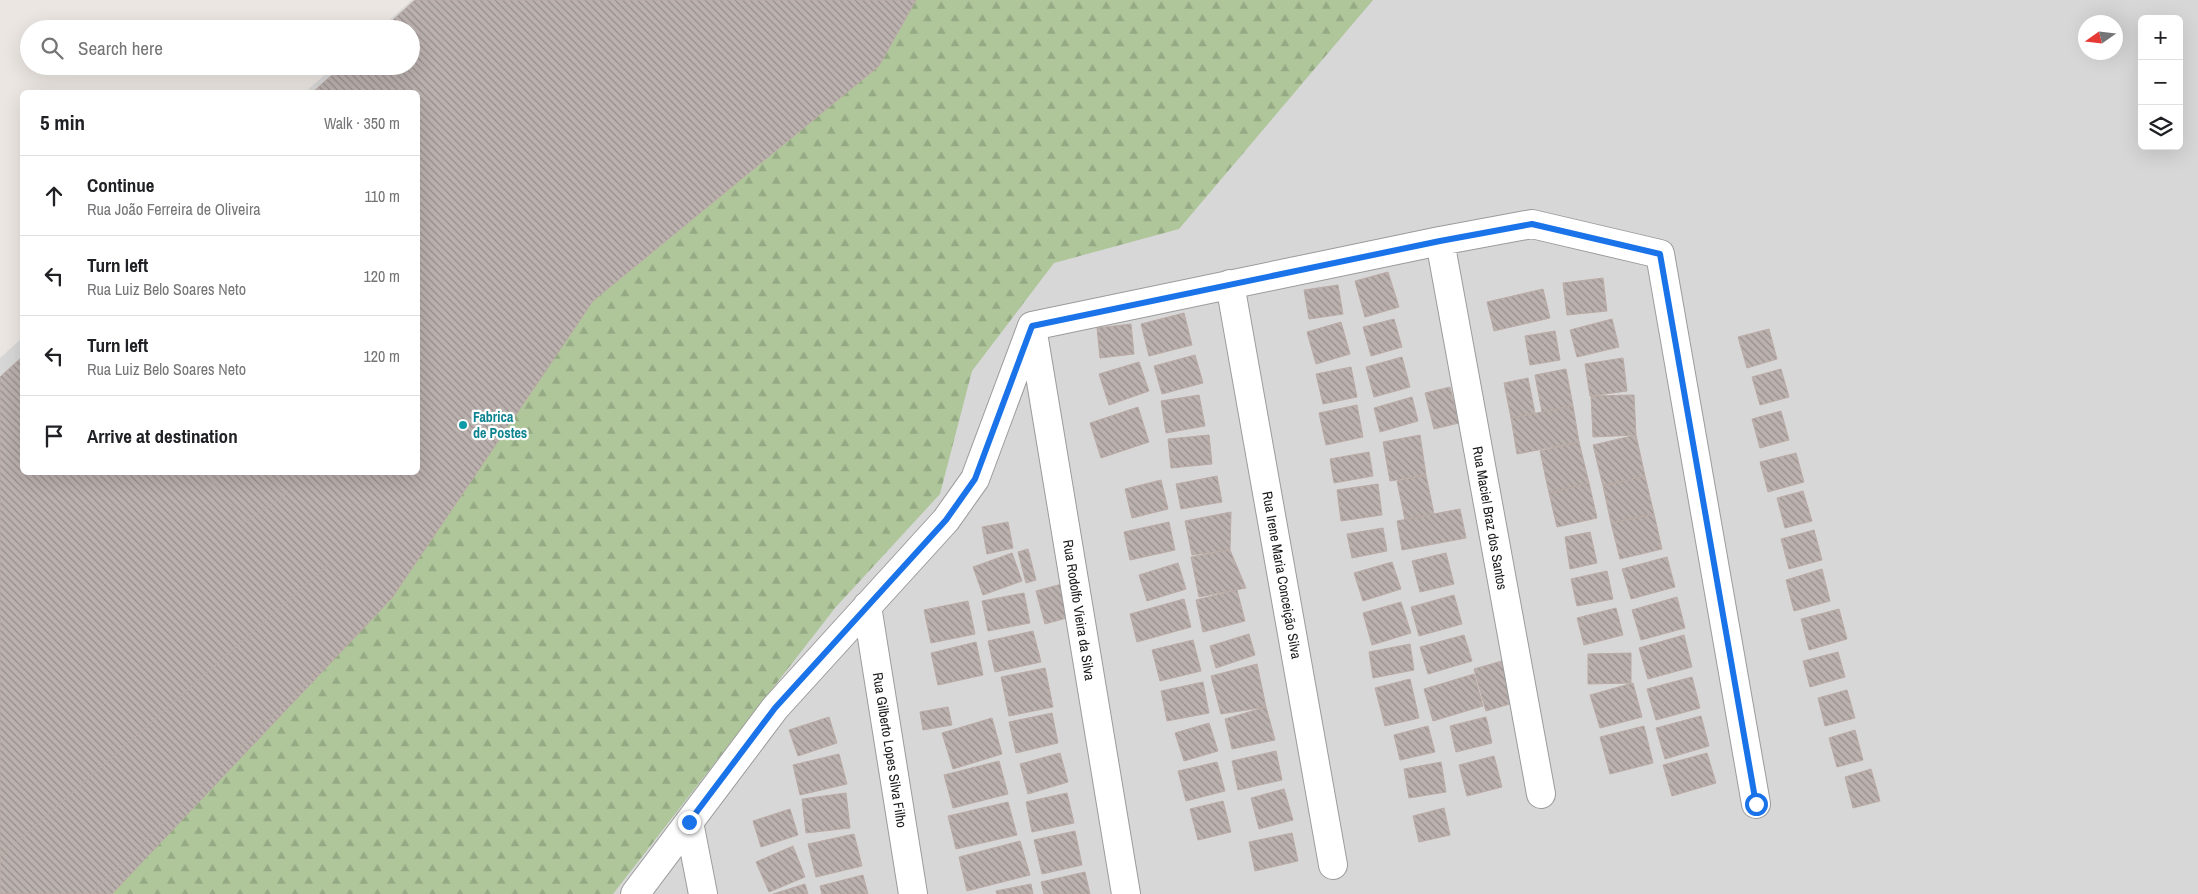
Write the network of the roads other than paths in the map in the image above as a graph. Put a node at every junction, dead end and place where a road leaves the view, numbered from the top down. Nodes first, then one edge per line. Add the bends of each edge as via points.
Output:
1 (1440, 241) junction
2 (1230, 284) junction
3 (1032, 326) junction
4 (867, 606) junction
5 (1541, 794) dead end
6 (1756, 804) dead end
7 (689, 822) junction
8 (1333, 865) dead end
9 (635, 894) edge
10 (703, 894) edge
11 (913, 894) edge
12 (1126, 894) edge

1 - 2 street
1 - 5 street, Rua Maciel Braz dos Santos
1 - 6 street via 1532,224 1660,254
2 - 3 street
2 - 8 street, Rua Irene Maria Conceição Silva
3 - 4 street via 975,479 946,520
3 - 12 street, Rua Rodolfo Vieira da Silva
4 - 7 street via 775,708
4 - 11 street, Rua Gilberto Lopes Silva Filho
7 - 9 street
7 - 10 street

